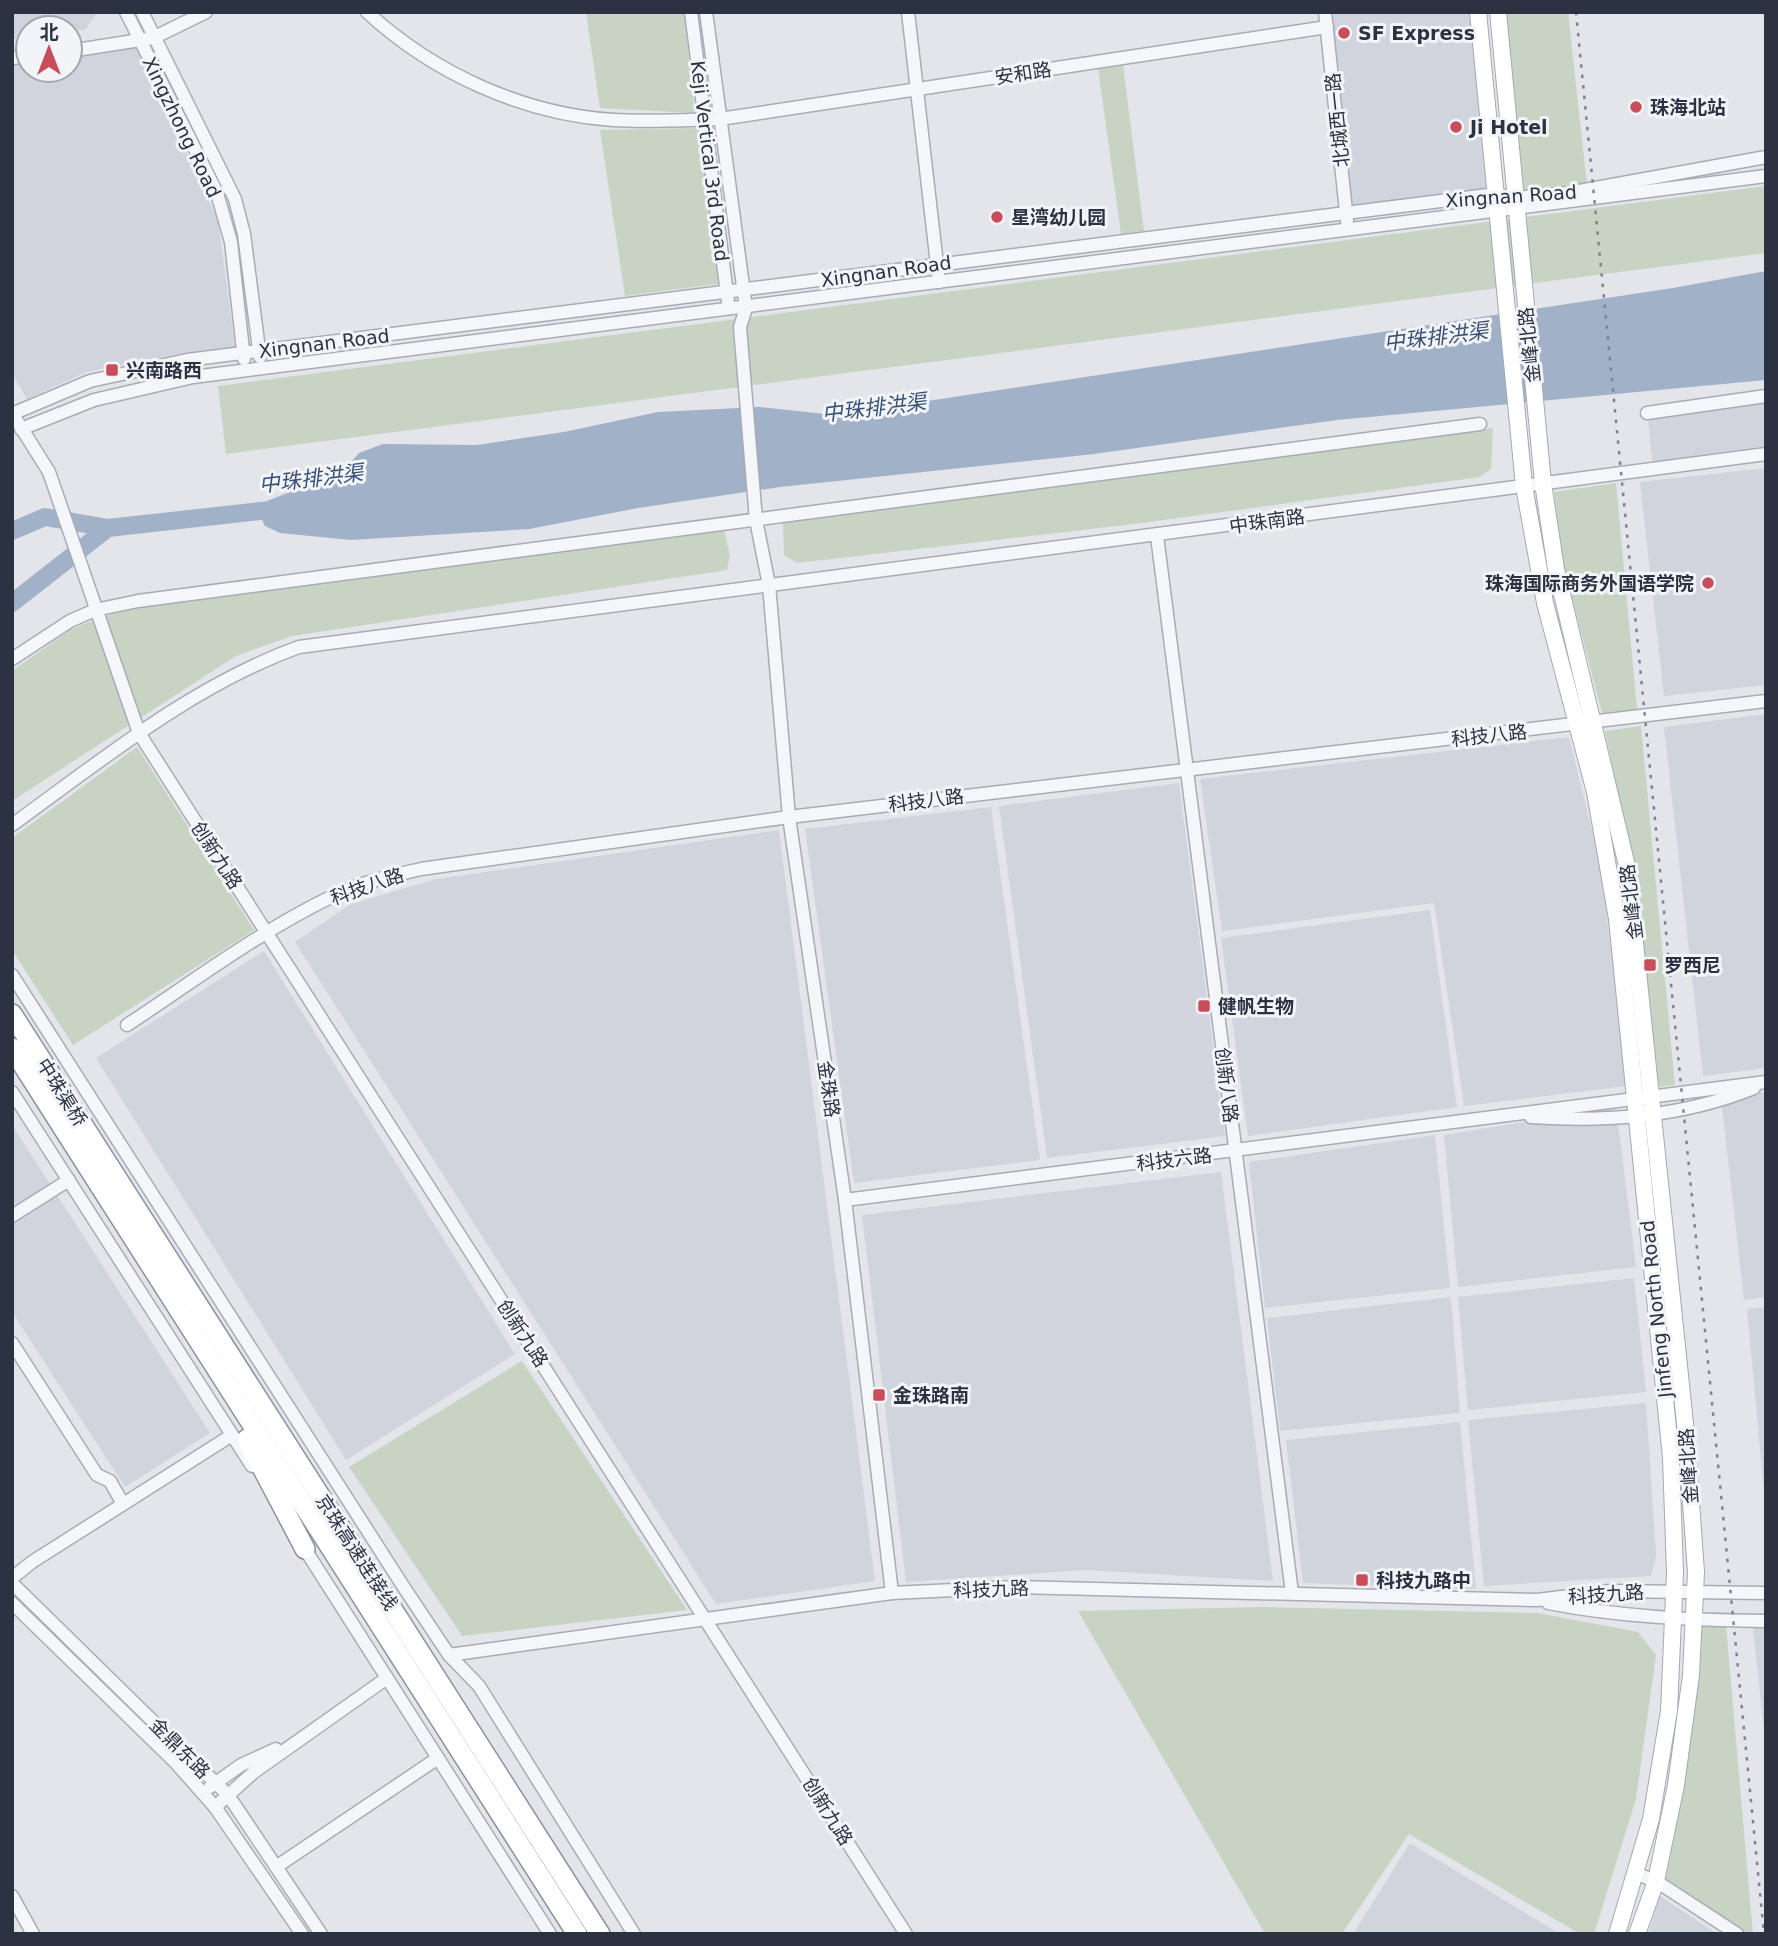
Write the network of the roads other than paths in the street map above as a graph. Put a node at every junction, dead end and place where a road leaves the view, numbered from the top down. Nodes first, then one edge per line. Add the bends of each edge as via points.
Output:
1 (126, 12) edge
2 (142, 12) edge
3 (206, 12) edge
4 (368, 12) edge
5 (691, 12) edge
6 (706, 12) edge
7 (908, 12) edge
8 (1325, 12) edge
9 (1478, 12) edge
10 (1498, 12) edge
11 (1327, 27) junction
12 (153, 38) junction
13 (140, 41) junction
14 (84, 49) edge
15 (917, 89) junction
16 (705, 119) junction
17 (720, 119) junction
18 (1766, 157) edge
19 (1766, 176) edge
20 (1497, 201) junction
21 (1516, 203) junction
22 (1346, 214) junction
23 (1348, 228) junction
24 (1512, 252) junction
25 (937, 263) junction
26 (939, 282) junction
27 (743, 291) junction
28 (726, 294) junction
29 (746, 308) junction
30 (729, 310) junction
31 (740, 327) junction
32 (259, 351) junction
33 (243, 353) junction
34 (261, 368) junction
35 (245, 370) junction
36 (1766, 396) edge
37 (1647, 413) dead end
38 (12, 414) edge
39 (1480, 424) dead end
40 (21, 429) junction
41 (1766, 454) edge
42 (1543, 483) junction
43 (1524, 486) junction
44 (756, 520) junction
45 (1157, 536) junction
46 (769, 584) junction
47 (95, 610) junction
48 (12, 659) edge
49 (1766, 701) edge
50 (1596, 723) junction
51 (1576, 725) junction
52 (139, 733) junction
53 (1187, 768) junction
54 (789, 817) junction
55 (12, 825) edge
56 (267, 933) junction
57 (12, 975) edge
58 (12, 1014) edge
59 (127, 1025) dead end
60 (12, 1048) edge
61 (1766, 1083) edge
62 (12, 1091) edge
63 (1644, 1096) junction
64 (1503, 1115) junction
65 (1646, 1116) junction
66 (1235, 1152) junction
67 (104, 1174) junction
68 (69, 1180) junction
69 (845, 1200) junction
70 (12, 1216) edge
71 (12, 1343) edge
72 (222, 1376) junction
73 (232, 1435) junction
74 (123, 1504) junction
75 (305, 1549) junction
76 (12, 1580) edge
77 (1675, 1592) junction
78 (1696, 1592) junction
79 (892, 1593) junction
80 (1292, 1593) junction
81 (1766, 1593) edge
82 (1537, 1600) junction
83 (12, 1603) edge
84 (1674, 1619) junction
85 (707, 1620) junction
86 (1695, 1620) junction
87 (1766, 1620) edge
88 (449, 1655) junction
89 (387, 1678) junction
90 (304, 1735) junction
91 (438, 1758) junction
92 (215, 1783) junction
93 (202, 1793) junction
94 (228, 1795) junction
95 (215, 1807) junction
96 (276, 1867) junction
97 (1637, 1874) junction
98 (1656, 1881) junction
99 (12, 1896) edge
100 (33, 1934) edge
101 (302, 1934) edge
102 (321, 1934) edge
103 (550, 1934) edge
104 (577, 1934) edge
105 (600, 1934) edge
106 (634, 1934) edge
107 (906, 1934) edge
108 (1617, 1934) edge
109 (1637, 1934) edge
110 (1737, 1934) edge

1 - 13 street, Xingzhong Road
2 - 12 street, Xingzhong Road
3 - 12 street
4 - 16 street, 安和路 via 423,56 513,99 611,120
5 - 16 street, Keji Vertical 3rd Road
6 - 17 street, Keji Vertical 3rd Road
7 - 15 street
8 - 11 street, 北城西一路
9 - 20 main road, 金峰北路
10 - 21 main road, 金峰北路
11 - 15 street, 安和路
11 - 22 street, 北城西一路
12 - 13 street
12 - 32 street, Xingzhong Road via 235,200 244,234
13 - 14 street
13 - 33 street, Xingzhong Road via 217,193 231,242
15 - 17 street, 安和路
15 - 25 street
16 - 17 street, 安和路
16 - 28 street, Keji Vertical 3rd Road
17 - 27 street, Keji Vertical 3rd Road
18 - 21 street, Xingnan Road
19 - 21 street, Xingnan Road
20 - 21 street, Xingnan Road
20 - 22 street, Xingnan Road
20 - 23 street, Xingnan Road
20 - 24 main road, 金峰北路
21 - 24 main road, 金峰北路
22 - 23 street, 北城西一路
22 - 25 street, Xingnan Road
23 - 26 street, Xingnan Road
24 - 42 main road, 金峰北路
24 - 43 main road, 金峰北路
25 - 26 street
25 - 27 street, Xingnan Road
26 - 29 street, Xingnan Road
27 - 28 street, Xingnan Road
27 - 29 street, Keji Vertical 3rd Road
28 - 30 street, Keji Vertical 3rd Road
28 - 32 street, Xingnan Road
29 - 30 street, Xingnan Road
29 - 31 street
30 - 31 street
30 - 34 street, Xingnan Road
31 - 44 street, 金珠路
32 - 33 street, Xingnan Road
32 - 34 street, Xingzhong Road
33 - 35 street, Xingzhong Road
33 - 38 street, Xingnan Road via 100,379
34 - 35 street, Xingnan Road
35 - 40 street, Xingnan Road via 119,393
36 - 37 street
38 - 40 street, 创新九路
39 - 44 street
40 - 47 street, 创新九路 via 49,472
41 - 42 street, 中珠南路
42 - 43 street, 中珠南路
42 - 50 main road, 金峰北路 via 1556,569
43 - 45 street, 中珠南路
43 - 51 main road, 金峰北路 via 1545,603
44 - 46 street, 金珠路
44 - 47 street
45 - 46 street, 中珠南路
45 - 53 street, 创新八路
46 - 52 street, 中珠南路 via 299,647 266,659
46 - 54 street, 金珠路
47 - 48 street
47 - 52 street, 创新九路
49 - 50 street, 科技八路
50 - 51 street, 科技八路
50 - 63 main road, 金峰北路 via 1627,866
51 - 53 street, 科技八路
51 - 63 main road via 1608,858
52 - 55 street, 中珠南路
52 - 56 street, 创新九路
53 - 54 street, 科技八路
53 - 66 street, 创新八路
54 - 56 street, 科技八路 via 421,869 334,895
54 - 69 street, 金珠路
56 - 59 street, 科技八路
56 - 85 street, 创新九路
57 - 88 street
58 - 67 highway, 中珠渠桥
60 - 67 highway, 中珠渠桥
61 - 63 street, 科技六路
61 - 65 street, 科技六路 via 1725,1100
62 - 68 street
63 - 64 street, 科技六路
63 - 65 main road, 金峰北路
64 - 65 street, 科技六路 via 1586,1121
64 - 66 street, 科技六路
65 - 77 main road, Jinfeng North Road via 1671,1458
65 - 78 main road, 金峰北路 via 1686,1433
66 - 69 street, 科技六路
66 - 80 street, 创新八路
67 - 72 highway, 京珠高速连接线
67 - 105 highway, 京珠高速连接线
68 - 70 street
68 - 73 street
69 - 79 street, 金珠路
71 - 74 street via 97,1475 110,1480
72 - 75 highway via 241,1427
72 - 104 highway, 京珠高速连接线
73 - 74 street
73 - 75 street
74 - 76 street
75 - 89 street
76 - 92 street, 金鼎东路
77 - 78 street, 科技九路
77 - 82 street, 科技九路 via 1610,1591
77 - 84 main road, Jinfeng North Road
78 - 81 street, 科技九路
78 - 86 main road, 金峰北路
79 - 80 street, 科技九路 via 1016,1587
79 - 85 street, 科技九路
80 - 82 street, 科技九路
82 - 84 street, 科技九路 via 1607,1614
83 - 93 street, 金鼎东路
84 - 86 street, 科技九路
84 - 97 main road, Jinfeng North Road via 1662,1769
85 - 88 street, 科技九路
85 - 107 street, 创新九路
86 - 87 street, 科技九路
86 - 98 main road, 金峰北路 via 1676,1785
88 - 106 street via 479,1686
89 - 90 street
89 - 91 street
90 - 92 street via 240,1765
90 - 94 street
91 - 96 street
91 - 103 street
92 - 93 street
92 - 94 street, 金鼎东路
93 - 95 street, 金鼎东路
94 - 95 street
94 - 96 street, 金鼎东路
95 - 101 street, 金鼎东路
96 - 102 street, 金鼎东路
97 - 98 street
97 - 108 main road, Jinfeng North Road
98 - 109 main road
98 - 110 street
99 - 100 street

